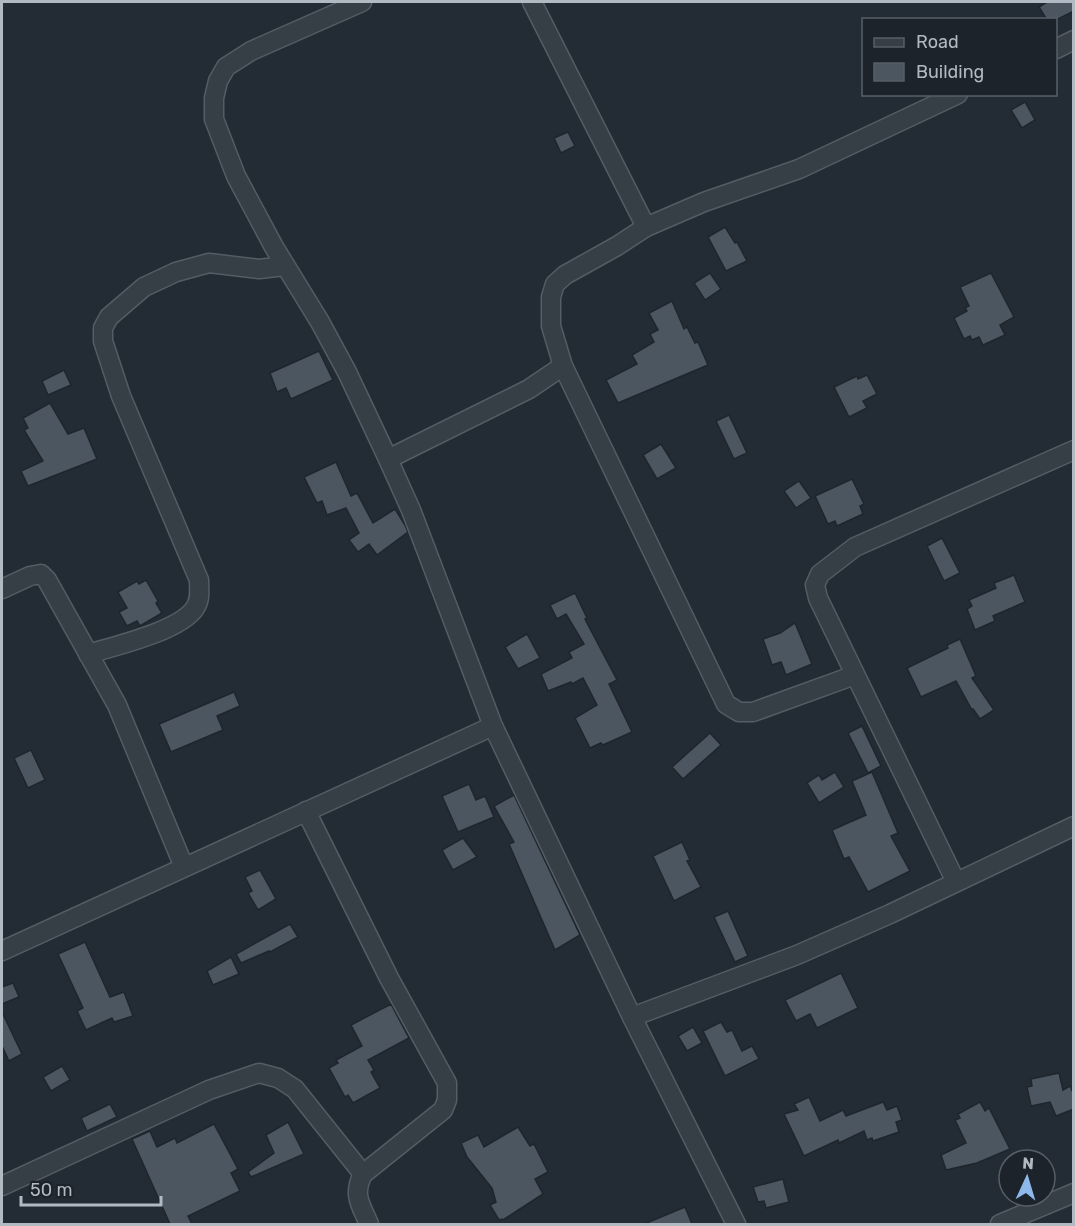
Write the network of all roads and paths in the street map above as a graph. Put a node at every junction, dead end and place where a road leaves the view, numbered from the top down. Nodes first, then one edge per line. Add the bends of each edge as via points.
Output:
1 (362, 2) edge
2 (532, 2) edge
3 (1074, 40) edge
4 (1057, 48) edge
5 (954, 96) edge
6 (646, 226) junction
7 (285, 266) junction
8 (563, 366) junction
9 (1074, 450) edge
10 (388, 459) junction
11 (2, 589) edge
12 (88, 654) junction
13 (855, 675) junction
14 (493, 726) junction
15 (306, 811) junction
16 (1074, 826) edge
17 (184, 867) junction
18 (956, 882) junction
19 (2, 951) edge
20 (632, 1017) junction
21 (363, 1174) junction
22 (2, 1186) edge
23 (1074, 1193) edge
24 (369, 1224) edge
25 (736, 1224) edge
26 (1000, 1224) edge

1 - 7 street via 251,51 226,67 218,81 214,119 236,176
2 - 6 street
3 - 4 street
5 - 6 street via 799,169
6 - 8 street via 555,284 551,326
7 - 10 street via 320,322
7 - 12 street via 259,269 209,263 176,272 144,287 109,316 103,328 103,341 121,396 199,580 200,596 195,608 180,621 145,637
8 - 10 street via 529,389
8 - 13 street via 726,704 739,712 753,712
9 - 13 street via 855,547 820,573 815,585 818,598
10 - 14 street
11 - 12 street via 40,574
12 - 17 street via 117,705
13 - 18 street
14 - 15 street
14 - 20 street
15 - 17 street
15 - 21 street via 389,978 447,1083 443,1110
16 - 18 street
17 - 19 street
18 - 20 street via 797,955
20 - 25 street
21 - 22 street via 295,1089 278,1078 259,1073 209,1090
21 - 24 street via 357,1197
23 - 26 street

